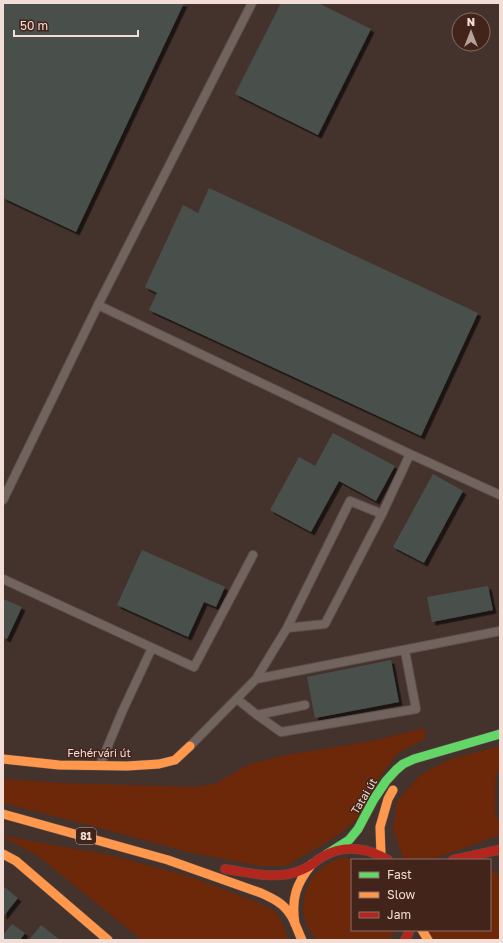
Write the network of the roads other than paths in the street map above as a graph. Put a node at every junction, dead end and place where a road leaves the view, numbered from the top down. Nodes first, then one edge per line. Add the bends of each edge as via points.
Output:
1 (252, 3) edge
2 (98, 306) junction
3 (410, 454) junction
4 (500, 495) edge
5 (3, 500) edge
6 (382, 514) junction
7 (253, 555) dead end
8 (3, 579) edge
9 (287, 628) junction
10 (500, 631) edge
11 (152, 648) junction
12 (405, 651) junction
13 (256, 679) junction
14 (237, 700) junction
15 (305, 705) dead end
16 (257, 715) junction
17 (500, 734) edge
18 (190, 746) joint
19 (426, 756) junction
20 (3, 759) edge
21 (100, 766) junction
22 (3, 814) edge
23 (499, 849) edge
24 (3, 854) edge
25 (327, 854) junction
26 (385, 857) edge
27 (457, 859) edge
28 (168, 860) junction
29 (312, 864) junction
30 (297, 930) junction
31 (410, 931) edge
32 (423, 931) edge
33 (108, 940) edge
34 (302, 940) edge
35 (405, 940) edge
36 (428, 940) edge

1 - 2 lane
2 - 3 lane
2 - 5 lane
3 - 4 lane
3 - 6 lane
6 - 9 lane via 325,624
6 - 9 lane via 350,501
7 - 11 lane via 194,667
8 - 11 lane
9 - 13 lane
10 - 12 lane
11 - 21 lane
12 - 13 lane
12 - 16 lane via 416,709 281,732
13 - 14 lane
14 - 16 lane
14 - 18 lane
15 - 16 lane
17 - 19 street, Tatai út
18 - 21 street, Fehérvári út via 174,760 160,764
19 - 25 street, Tatai út via 403,764 396,770 386,781 349,840
19 - 26 street, Tatai út via 401,777 388,799 380,827
20 - 21 street, Fehérvári út
22 - 28 street, 81
23 - 27 street
24 - 33 street via 16,861
25 - 26 street, 81 via 345,849 364,849
25 - 29 street, 81
28 - 29 street, 81 via 265,876 287,875
28 - 30 street, 81 via 261,892 274,899 290,914
29 - 30 street, 81 via 301,878 294,895 293,913
30 - 34 street, 81
31 - 35 street
32 - 36 street

